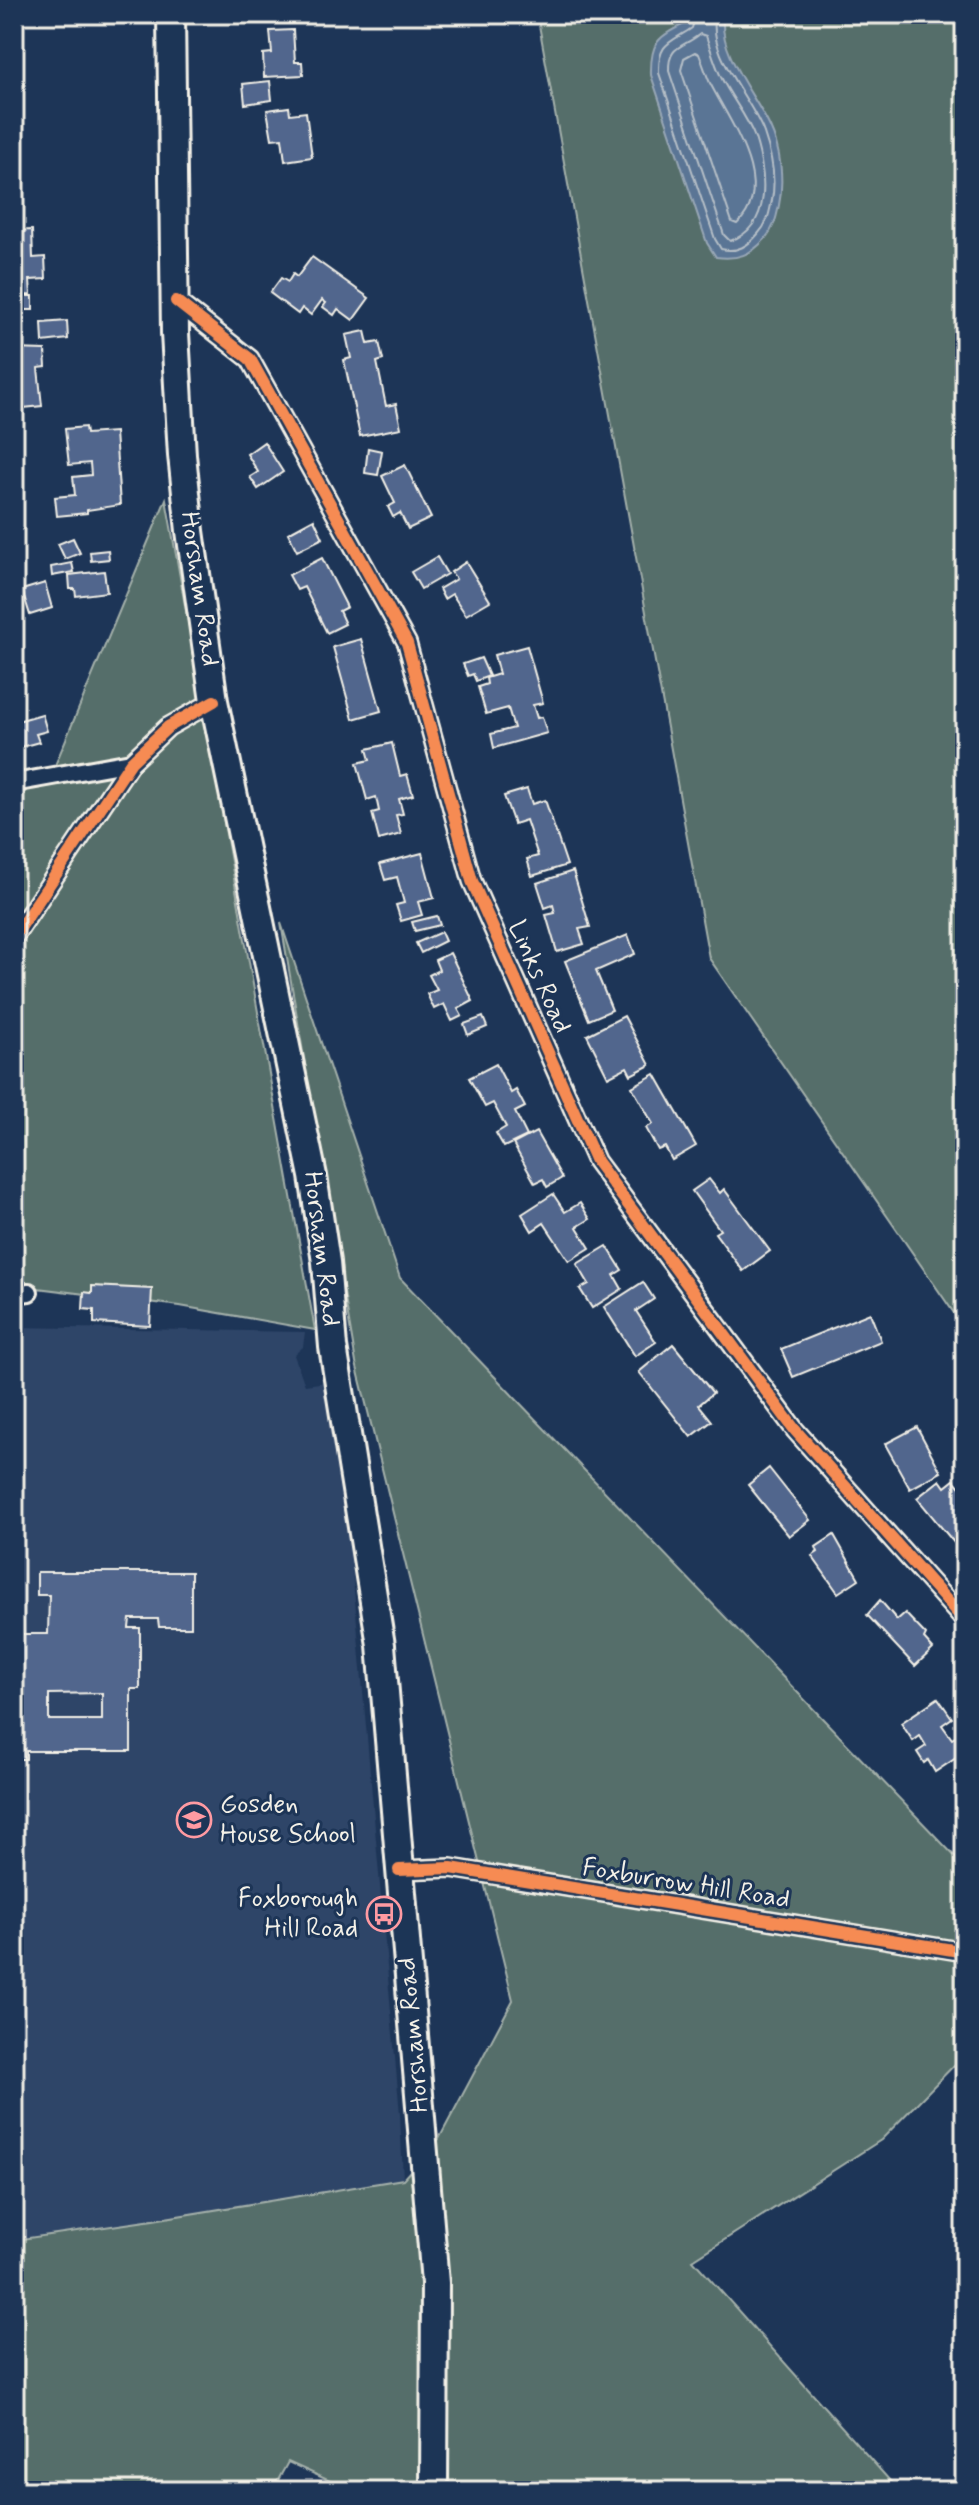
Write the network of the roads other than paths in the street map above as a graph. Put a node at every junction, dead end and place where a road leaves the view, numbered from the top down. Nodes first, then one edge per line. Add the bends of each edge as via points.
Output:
1 (171, 14) edge
2 (176, 301) junction
3 (214, 701) junction
4 (131, 762) junction
5 (14, 783) edge
6 (14, 937) edge
7 (965, 1621) edge
8 (399, 1870) junction
9 (965, 1952) edge
10 (434, 2491) edge

1 - 2 main road, Horsham Road
2 - 3 main road, Horsham Road via 182,455
2 - 7 street, Links Road via 250,359 407,643 472,881 596,1161 795,1430
3 - 4 street via 168,727
3 - 8 main road, Horsham Road via 313,1176 333,1347 381,1645
4 - 5 street
4 - 6 street
8 - 9 street, Foxburrow Hill Road via 451,1868
8 - 10 main road, Horsham Road via 435,2283

